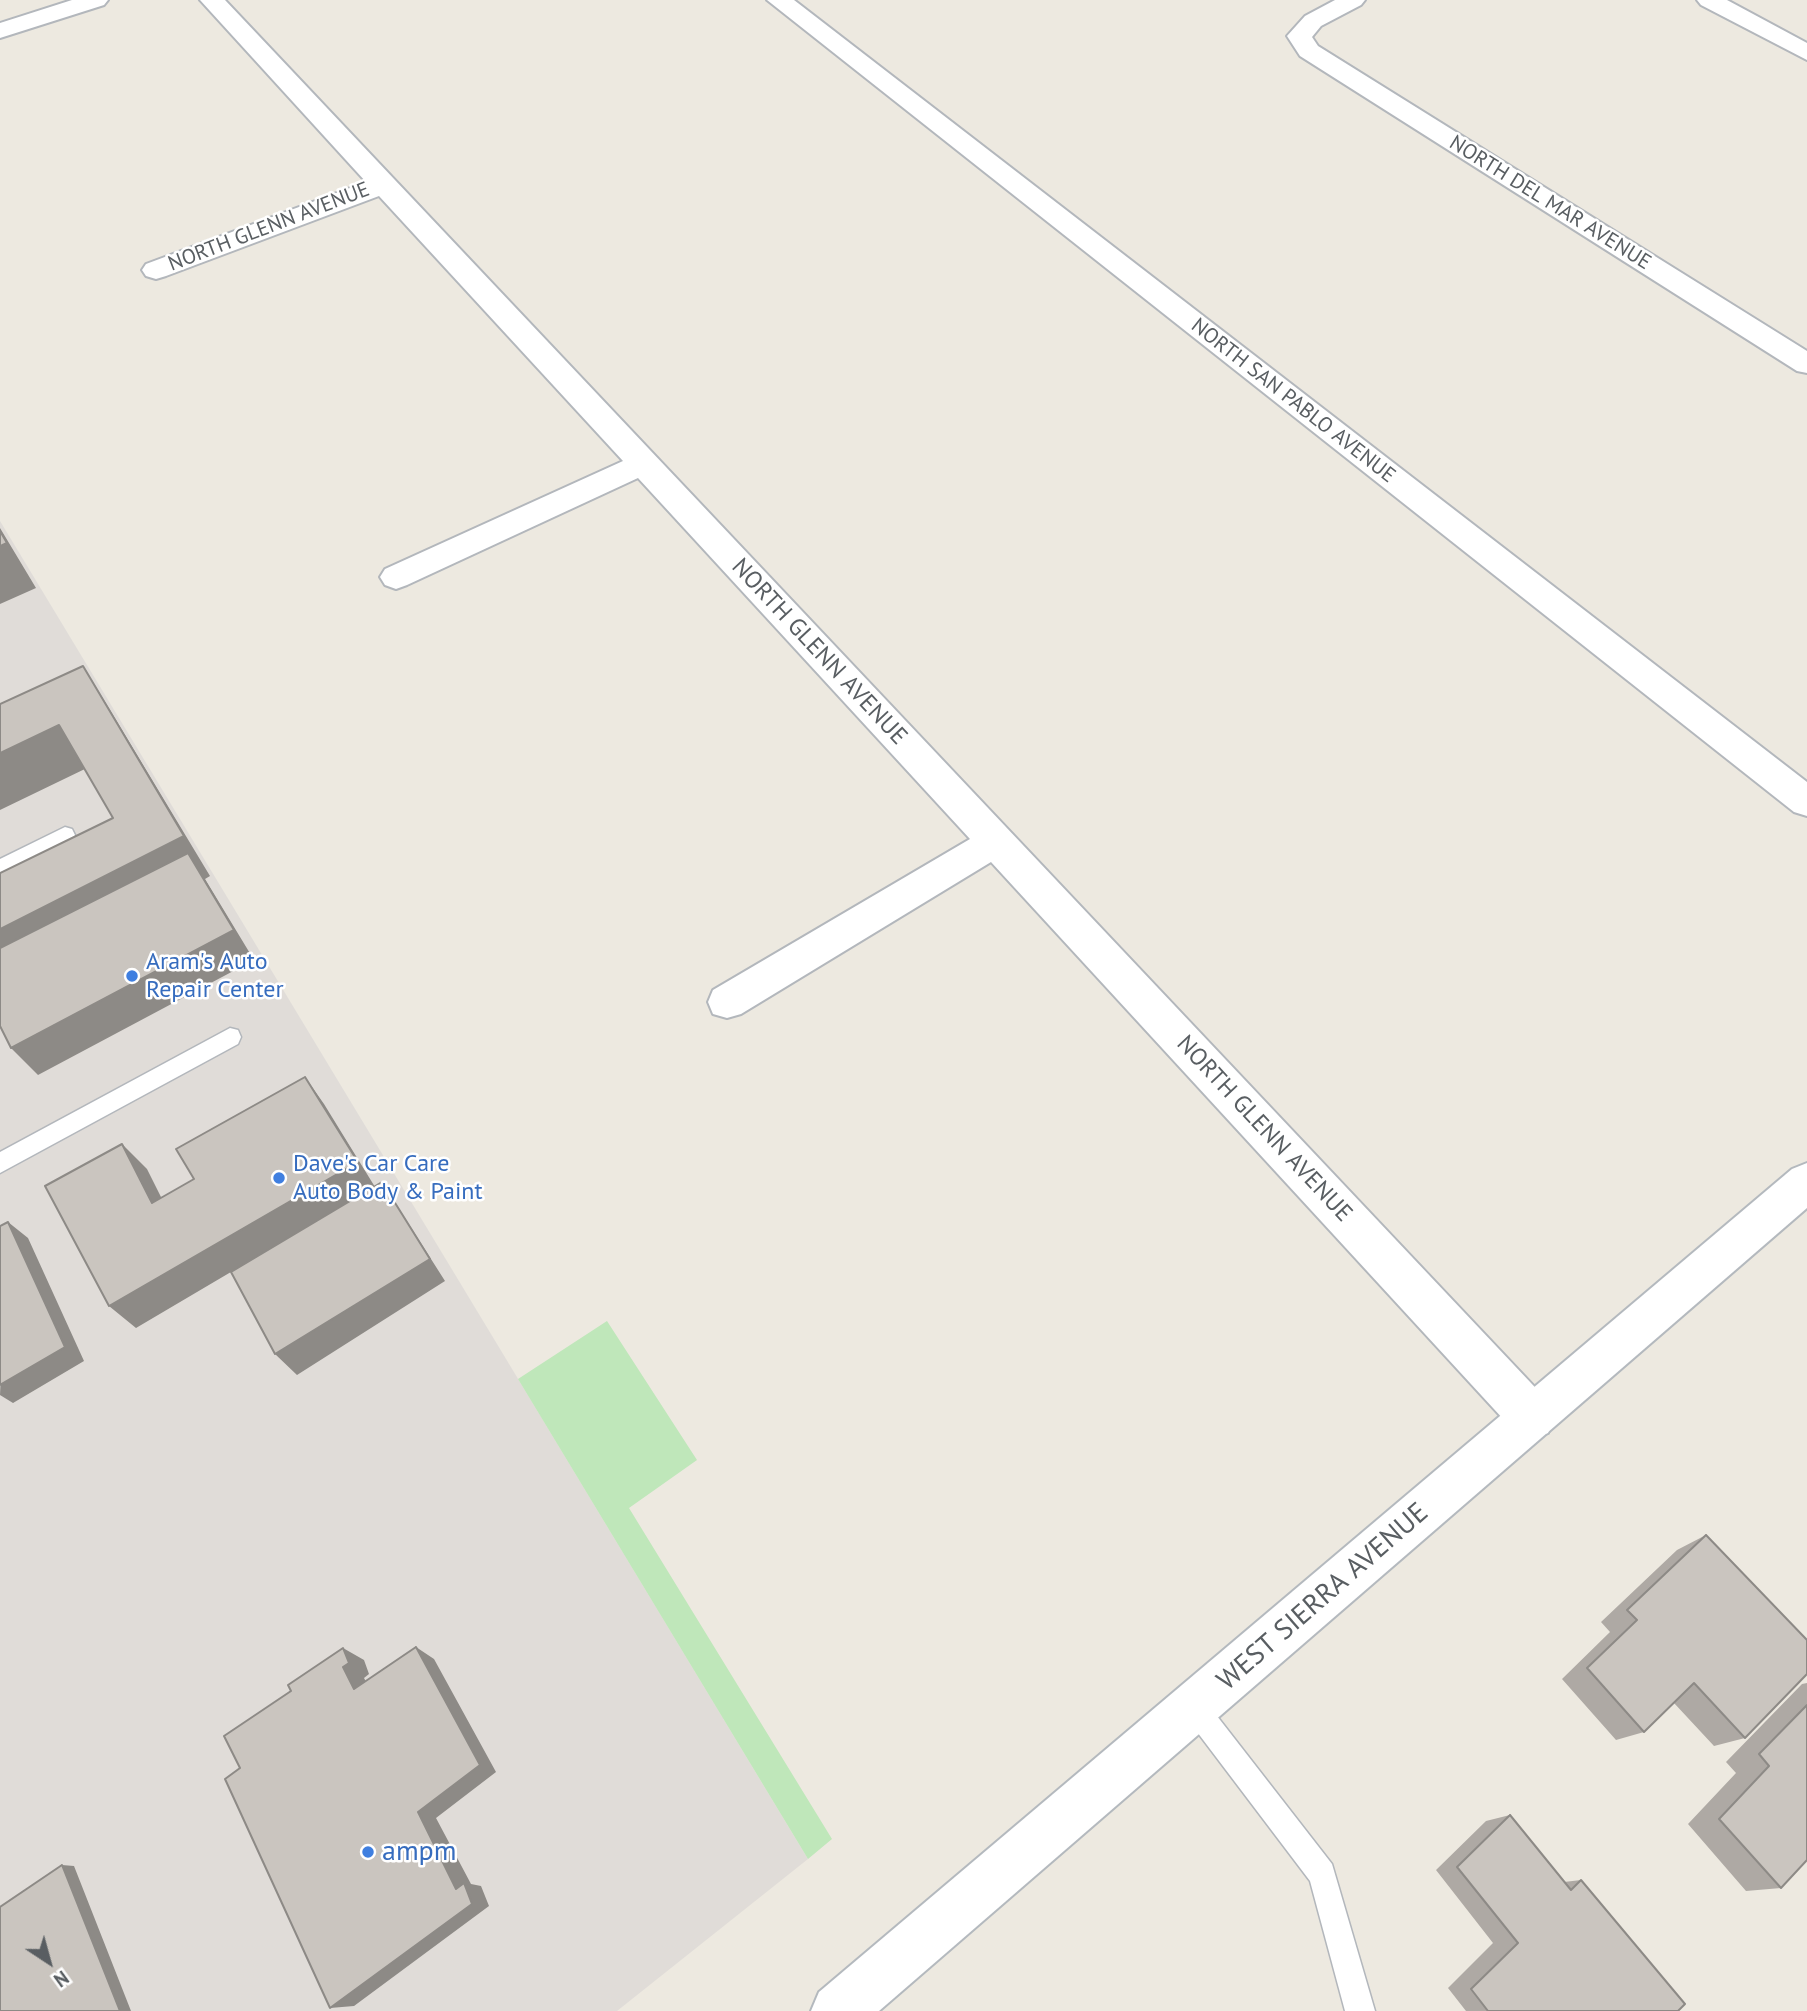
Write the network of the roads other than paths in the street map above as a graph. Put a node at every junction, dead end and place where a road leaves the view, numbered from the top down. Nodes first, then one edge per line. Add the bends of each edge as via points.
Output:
1 (96, 0) edge
2 (212, 0) edge
3 (779, 0) edge
4 (1353, 0) edge
5 (1709, 0) edge
6 (0, 31) edge
7 (1807, 53) edge
8 (383, 185) junction
9 (156, 270) dead end
10 (1807, 364) edge
11 (642, 464) junction
12 (396, 577) dead end
13 (1807, 802) edge
14 (65, 835) dead end
15 (996, 841) junction
16 (0, 867) edge
17 (727, 1002) dead end
18 (230, 1037) dead end
19 (0, 1163) edge
20 (1807, 1182) edge
21 (1532, 1417) junction
22 (1194, 1707) junction
23 (849, 2007) edge
24 (1360, 2011) edge

1 - 6 street
2 - 8 street, NORTH GLENN AVENUE
3 - 13 street, NORTH SAN PABLO AVENUE
4 - 10 street, NORTH DEL MAR AVENUE via 1313,21 1299,36 1309,51
5 - 7 street
8 - 9 street, NORTH GLENN AVENUE
8 - 11 street, NORTH GLENN AVENUE
11 - 12 street
11 - 15 street, NORTH GLENN AVENUE
14 - 16 lane
15 - 17 street
15 - 21 street, NORTH GLENN AVENUE
18 - 19 lane
20 - 21 street, WEST SIERRA AVENUE
21 - 22 street, WEST SIERRA AVENUE
22 - 23 street, WEST SIERRA AVENUE
22 - 24 lane via 1322,1874

